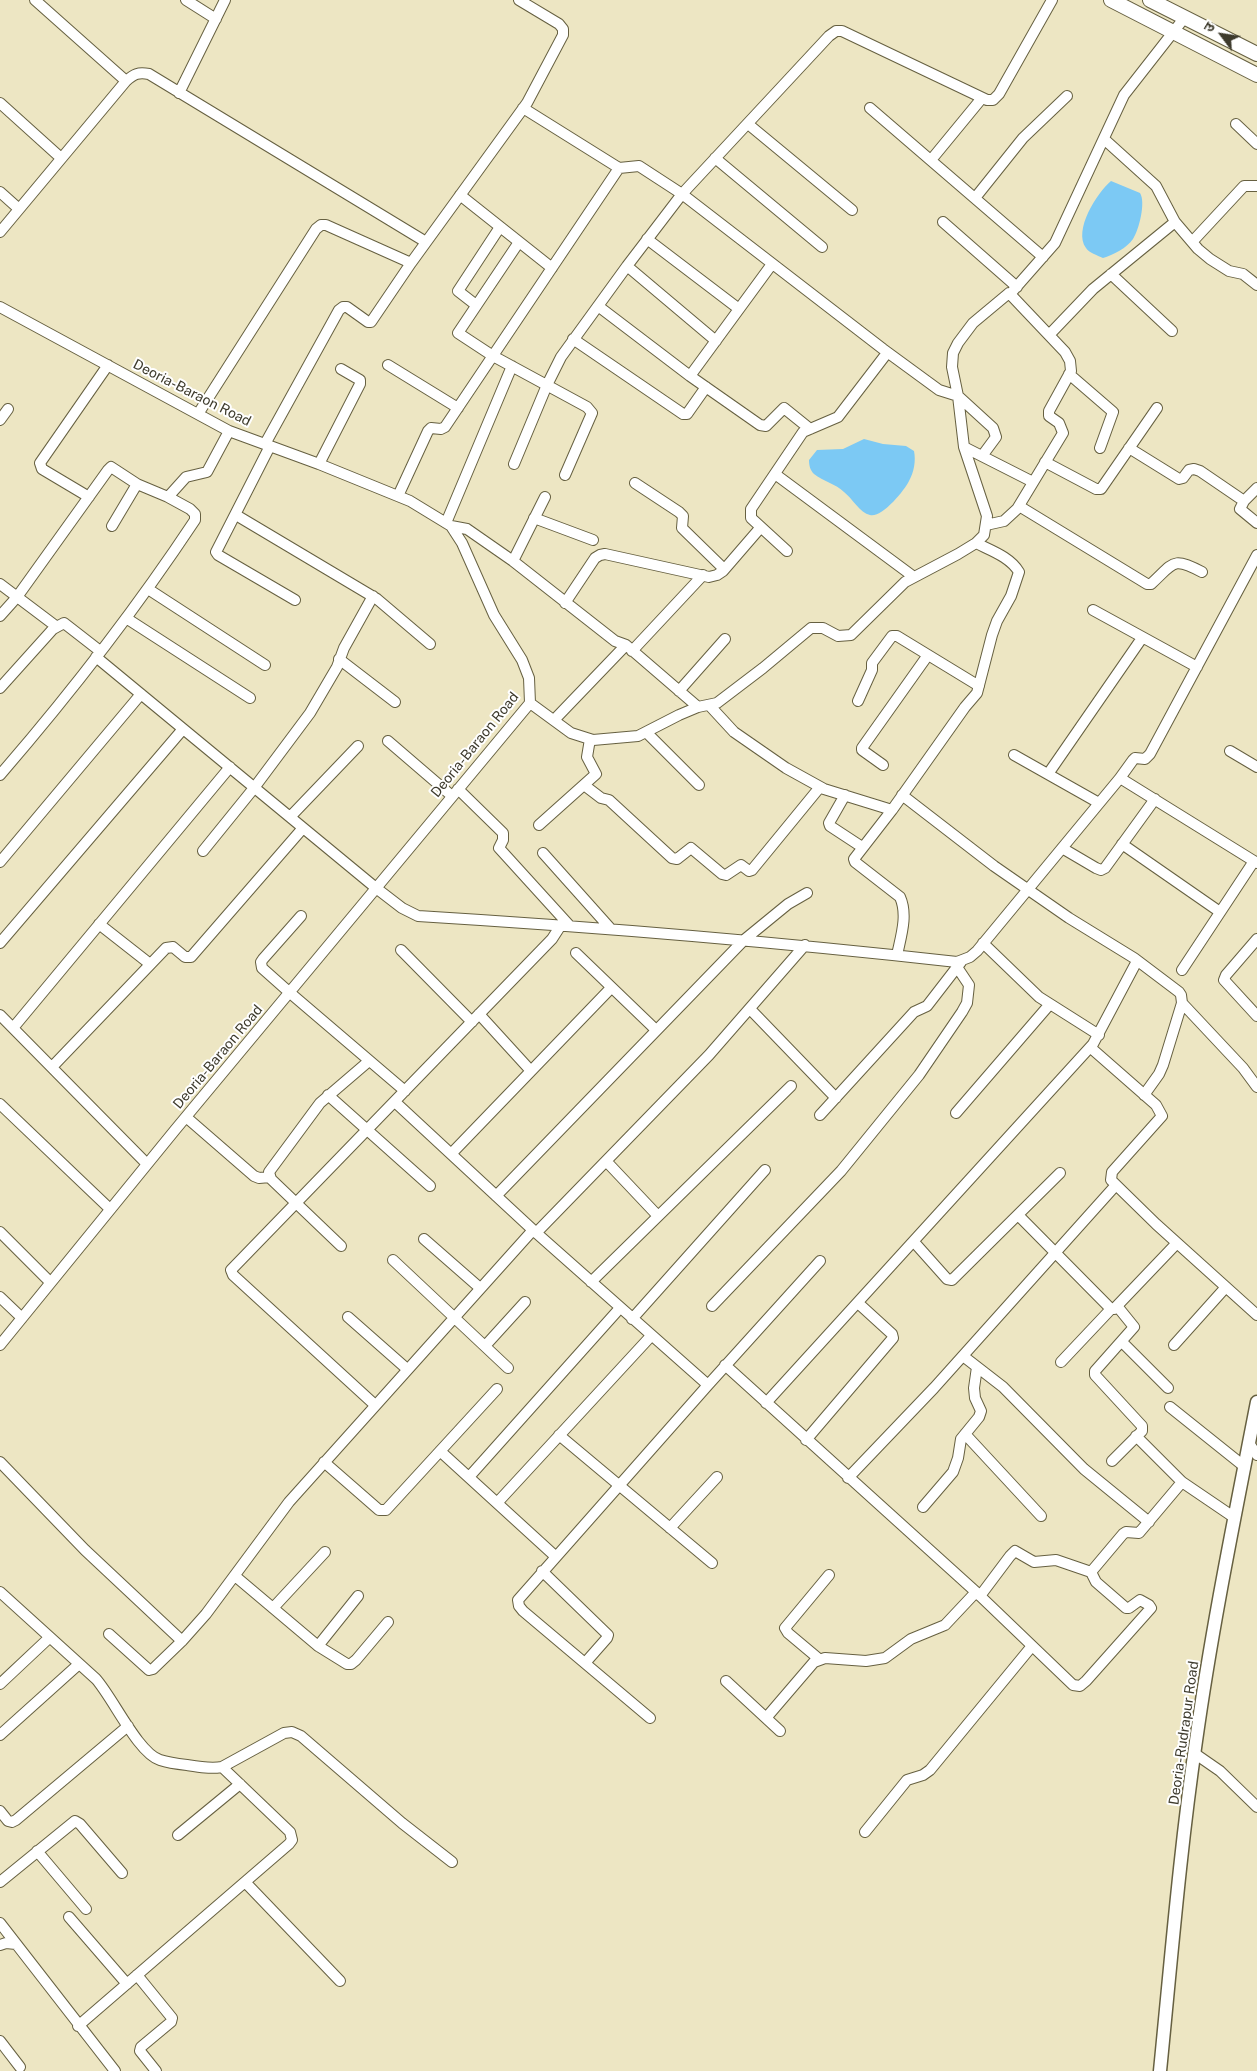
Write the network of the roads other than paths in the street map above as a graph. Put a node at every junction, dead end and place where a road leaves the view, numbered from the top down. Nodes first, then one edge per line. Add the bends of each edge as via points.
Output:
1 (35, 0) edge
2 (186, 0) edge
3 (225, 0) edge
4 (519, 0) edge
5 (1052, 0) edge
6 (1111, 0) edge
7 (1150, 0) edge
8 (1184, 17) junction
9 (216, 19) junction
10 (1173, 32) junction
11 (1257, 54) edge
12 (1257, 76) edge
13 (126, 81) junction
14 (179, 93) junction
15 (1067, 96) dead end
16 (982, 98) junction
17 (0, 103) edge
18 (523, 108) junction
19 (870, 108) dead end
20 (748, 124) junction
21 (1236, 124) dead end
22 (1104, 139) junction
23 (1257, 144) edge
24 (61, 158) junction
25 (715, 158) junction
26 (931, 160) junction
27 (619, 168) junction
28 (1257, 186) edge
29 (0, 192) edge
30 (682, 194) junction
31 (460, 195) junction
32 (976, 198) junction
33 (19, 209) junction
34 (852, 210) dead end
35 (942, 222) dead end
36 (1175, 222) junction
37 (500, 227) junction
38 (0, 232) edge
39 (647, 239) junction
40 (426, 242) junction
41 (519, 242) junction
42 (1192, 242) junction
43 (822, 247) dead end
44 (1044, 257) junction
45 (411, 263) junction
46 (772, 264) junction
47 (627, 266) junction
48 (552, 268) junction
49 (1111, 274) junction
50 (1257, 285) edge
51 (1013, 290) junction
52 (476, 305) junction
53 (598, 306) junction
54 (0, 307) edge
55 (739, 309) junction
56 (1172, 331) dead end
57 (1049, 335) junction
58 (573, 339) junction
59 (716, 341) junction
60 (887, 353) junction
61 (493, 356) junction
62 (108, 365) junction
63 (388, 366) dead end
64 (512, 366) junction
65 (341, 369) dead end
66 (1069, 374) junction
67 (690, 376) junction
68 (547, 385) junction
69 (706, 387) junction
70 (958, 396) junction
71 (458, 408) junction
72 (1157, 408) dead end
73 (8, 409) dead end
74 (198, 414) junction
75 (0, 420) edge
76 (810, 429) junction
77 (229, 431) junction
78 (267, 445) junction
79 (964, 447) junction
80 (1100, 448) dead end
81 (1129, 448) junction
82 (982, 456) junction
83 (1046, 462) junction
84 (319, 464) junction
85 (514, 464) dead end
86 (775, 474) junction
87 (565, 475) dead end
88 (1033, 482) junction
89 (636, 483) dead end
90 (137, 484) junction
91 (1257, 488) edge
92 (168, 496) junction
93 (398, 496) junction
94 (89, 497) junction
95 (545, 497) dead end
96 (1244, 501) junction
97 (1019, 506) junction
98 (236, 515) junction
99 (534, 518) junction
100 (1257, 522) edge
101 (448, 525) junction
102 (986, 525) junction
103 (112, 526) dead end
104 (761, 527) junction
105 (593, 540) dead end
106 (976, 543) junction
107 (787, 550) dead end
108 (1257, 555) edge
109 (513, 561) junction
110 (724, 569) junction
111 (1202, 572) dead end
112 (703, 575) junction
113 (914, 577) junction
114 (0, 584) edge
115 (148, 589) junction
116 (373, 596) junction
117 (17, 597) junction
118 (295, 600) dead end
119 (565, 602) junction
120 (1093, 610) dead end
121 (0, 616) edge
122 (126, 618) junction
123 (57, 627) junction
124 (1142, 638) junction
125 (725, 639) dead end
126 (430, 644) dead end
127 (629, 648) junction
128 (98, 654) junction
129 (928, 655) junction
130 (339, 659) junction
131 (265, 665) dead end
132 (1197, 668) junction
133 (979, 686) junction
134 (0, 688) edge
135 (679, 691) junction
136 (141, 694) junction
137 (250, 698) dead end
138 (858, 701) dead end
139 (395, 702) dead end
140 (530, 703) junction
141 (710, 706) junction
142 (698, 707) junction
143 (555, 719) junction
144 (184, 729) junction
145 (646, 732) junction
146 (590, 739) junction
147 (388, 741) dead end
148 (358, 746) dead end
149 (1230, 751) dead end
150 (1014, 755) dead end
151 (883, 765) dead end
152 (230, 767) junction
153 (1257, 767) edge
154 (1048, 774) junction
155 (0, 776) edge
156 (1120, 778) junction
157 (584, 785) junction
158 (699, 785) dead end
159 (820, 787) junction
160 (254, 788) junction
161 (455, 793) junction
162 (845, 795) junction
163 (902, 795) junction
164 (1155, 799) junction
165 (1099, 803) junction
166 (892, 810) junction
167 (290, 817) junction
168 (539, 825) dead end
169 (303, 828) junction
170 (1122, 844) junction
171 (862, 847) junction
172 (1062, 848) junction
173 (203, 850) dead end
174 (543, 852) dead end
175 (0, 862) edge
176 (1256, 862) edge
177 (376, 888) junction
178 (1028, 890) junction
179 (807, 893) dead end
180 (1220, 912) junction
181 (301, 916) dead end
182 (99, 924) junction
183 (565, 925) junction
184 (610, 928) junction
185 (1257, 939) edge
186 (744, 940) junction
187 (0, 943) edge
188 (983, 944) junction
189 (805, 946) junction
190 (401, 950) dead end
191 (576, 953) dead end
192 (897, 955) junction
193 (1137, 961) junction
194 (150, 964) junction
195 (960, 964) junction
196 (1182, 970) dead end
197 (611, 988) junction
198 (289, 992) junction
199 (1182, 1003) junction
200 (1050, 1004) junction
201 (750, 1008) junction
202 (0, 1015) edge
203 (1257, 1016) edge
204 (476, 1018) junction
205 (13, 1028) junction
206 (656, 1030) junction
207 (1099, 1035) junction
208 (1090, 1048) junction
209 (369, 1061) junction
210 (52, 1068) junction
211 (531, 1071) junction
212 (790, 1086) dead end
213 (1257, 1087) edge
214 (405, 1091) junction
215 (328, 1095) junction
216 (1144, 1095) junction
217 (836, 1098) junction
218 (395, 1102) junction
219 (0, 1104) edge
220 (956, 1113) dead end
221 (820, 1115) dead end
222 (186, 1116) junction
223 (366, 1131) junction
224 (451, 1154) junction
225 (606, 1161) junction
226 (147, 1164) junction
227 (765, 1170) dead end
228 (1060, 1173) dead end
229 (270, 1177) junction
230 (1116, 1185) junction
231 (430, 1186) dead end
232 (496, 1196) junction
233 (295, 1204) junction
234 (110, 1209) junction
235 (1018, 1215) junction
236 (658, 1216) junction
237 (0, 1232) edge
238 (535, 1232) junction
239 (424, 1239) dead end
240 (914, 1242) junction
241 (1177, 1243) junction
242 (341, 1246) dead end
243 (1056, 1254) junction
244 (393, 1260) dead end
245 (820, 1261) dead end
246 (50, 1282) junction
247 (591, 1282) junction
248 (1226, 1287) junction
249 (480, 1288) junction
250 (0, 1296) edge
251 (525, 1302) dead end
252 (858, 1303) junction
253 (712, 1306) dead end
254 (620, 1308) junction
255 (1114, 1308) junction
256 (1257, 1315) edge
257 (348, 1317) dead end
258 (455, 1317) junction
259 (22, 1318) junction
260 (632, 1319) junction
261 (651, 1336) junction
262 (1122, 1342) junction
263 (0, 1345) edge
264 (1174, 1345) dead end
265 (485, 1346) junction
266 (963, 1356) junction
267 (1061, 1362) dead end
268 (725, 1365) junction
269 (977, 1367) junction
270 (508, 1368) dead end
271 (407, 1369) junction
272 (708, 1384) junction
273 (1168, 1388) dead end
274 (497, 1389) dead end
275 (1257, 1402) edge
276 (766, 1403) junction
277 (375, 1406) junction
278 (1170, 1407) dead end
279 (965, 1434) junction
280 (559, 1435) junction
281 (1136, 1436) junction
282 (806, 1440) junction
283 (1249, 1443) junction
284 (440, 1451) junction
285 (1257, 1455) edge
286 (1112, 1461) dead end
287 (0, 1462) edge
288 (324, 1462) junction
289 (1245, 1467) junction
290 (717, 1477) dead end
291 (469, 1478) junction
292 (848, 1478) junction
293 (1182, 1482) junction
294 (620, 1486) junction
295 (497, 1503) junction
296 (923, 1507) dead end
297 (1041, 1516) dead end
298 (1235, 1518) junction
299 (1149, 1522) junction
300 (670, 1528) junction
301 (325, 1552) dead end
302 (556, 1556) junction
303 (712, 1564) dead end
304 (542, 1571) junction
305 (1091, 1572) junction
306 (829, 1575) dead end
307 (235, 1576) junction
308 (0, 1592) edge
309 (978, 1594) junction
310 (358, 1596) dead end
311 (273, 1608) junction
312 (388, 1622) dead end
313 (109, 1634) dead end
314 (50, 1638) junction
315 (182, 1641) junction
316 (318, 1646) junction
317 (1032, 1646) junction
318 (819, 1659) junction
319 (585, 1663) junction
320 (79, 1664) junction
321 (726, 1680) dead end
322 (0, 1684) edge
323 (650, 1718) dead end
324 (766, 1718) junction
325 (128, 1726) junction
326 (780, 1732) dead end
327 (0, 1735) edge
328 (1194, 1753) junction
329 (222, 1767) junction
330 (240, 1784) junction
331 (1257, 1807) edge
332 (0, 1811) edge
333 (865, 1832) dead end
334 (178, 1835) dead end
335 (37, 1851) junction
336 (452, 1862) dead end
337 (122, 1873) dead end
338 (0, 1882) edge
339 (245, 1882) junction
340 (86, 1909) dead end
341 (69, 1917) dead end
342 (0, 1923) edge
343 (16, 1944) junction
344 (0, 1945) edge
345 (137, 1975) junction
346 (340, 1981) dead end
347 (127, 1984) junction
348 (78, 2026) junction
349 (0, 2041) edge
350 (20, 2067) dead end
351 (115, 2071) edge
352 (155, 2071) edge
353 (1160, 2071) edge

1 - 13 street
2 - 9 street
3 - 9 street
4 - 18 street via 558,24 563,34
5 - 16 street via 999,94 993,100
6 - 10 highway
7 - 8 highway
8 - 10 street
8 - 11 highway
9 - 14 street
10 - 12 highway
10 - 22 street via 1124,96
13 - 14 street via 141,72
13 - 24 street
14 - 40 street
15 - 32 street via 1023,138
16 - 20 street via 842,31 836,31
16 - 26 street
17 - 24 street
18 - 27 street
18 - 31 street
19 - 26 street
20 - 25 street
20 - 34 street
21 - 23 street
22 - 36 street via 1156,186
22 - 44 street via 1055,243
24 - 33 street
25 - 30 street
25 - 43 street
26 - 32 street
27 - 30 street via 639,166
27 - 48 street
28 - 42 street via 1244,186
29 - 33 street
30 - 39 street
30 - 46 street
31 - 37 street
31 - 40 street
32 - 44 street
33 - 38 street
35 - 51 street
36 - 42 street
36 - 49 street
37 - 41 street
37 - 52 street via 458,291
39 - 47 street
39 - 55 street
40 - 45 street
41 - 48 street
41 - 52 street
42 - 50 street via 1210,259 1243,274
44 - 51 street
45 - 74 street via 321,225
45 - 78 street via 372,322 347,307 339,310
46 - 55 street
46 - 60 street
47 - 53 street
47 - 59 street
48 - 61 street
49 - 56 street
49 - 57 street
51 - 57 street
51 - 70 street via 973,323 958,342 952,367
52 - 61 street via 458,333
53 - 58 street
53 - 67 street
54 - 62 street, Deoria-Baraon Road
55 - 59 street
57 - 66 street via 1070,361
58 - 68 street
58 - 69 street via 683,414 687,414
59 - 67 street
60 - 70 street via 939,390
60 - 76 street via 838,417
61 - 64 street
61 - 71 street
62 - 74 street, Deoria-Baraon Road
62 - 94 street via 40,463 42,469
63 - 71 street
64 - 68 street
64 - 101 street
65 - 84 street via 360,380 360,384
66 - 80 street via 1114,412
66 - 83 street via 1049,412 1063,433
67 - 69 street
68 - 85 street
68 - 87 street via 592,413
69 - 76 street via 763,426 784,408
70 - 79 street
70 - 82 street via 996,433
71 - 93 street via 445,427 428,431
72 - 81 street
73 - 75 street
74 - 77 street, Deoria-Baraon Road
76 - 86 street via 803,432
77 - 78 street, Deoria-Baraon Road
77 - 92 street via 207,472 186,477
78 - 84 street, Deoria-Baraon Road
78 - 98 street
79 - 82 street
79 - 102 street via 987,516
81 - 83 street via 1101,489
81 - 96 street via 1179,479 1189,470 1200,471
82 - 88 street
83 - 88 street
84 - 93 street, Deoria-Baraon Road
86 - 104 street via 751,509 751,518
86 - 113 street
88 - 97 street
89 - 110 street via 679,512 683,516 682,528
90 - 92 street
90 - 94 street via 111,467
90 - 103 street
91 - 96 street
92 - 115 street via 190,509 195,520
93 - 101 street, Deoria-Baraon Road
94 - 117 street
95 - 99 street
96 - 100 street via 1240,509
97 - 102 street via 1004,521
97 - 111 street via 1146,584 1151,584 1178,562
98 - 116 street
98 - 118 street via 218,546 218,555
99 - 105 street
99 - 109 street
101 - 109 street via 467,529
101 - 140 street, Deoria-Baraon Road via 462,543 494,615 522,660 529,678
102 - 106 street via 984,535
104 - 107 street
104 - 110 street
106 - 113 street
106 - 133 street via 1009,560 1019,572 1012,596 992,635
108 - 132 street
109 - 119 street
110 - 112 street via 717,575
112 - 119 street via 605,554 595,558
112 - 127 street
113 - 141 street via 851,635 838,636 823,628 810,628 763,668
114 - 117 street
115 - 122 street
115 - 131 street
116 - 126 street
116 - 130 street
117 - 121 street
117 - 123 street
119 - 127 street
120 - 124 street
122 - 128 street
122 - 137 street
123 - 128 street via 64,623
123 - 134 street
124 - 132 street
124 - 154 street
125 - 135 street
127 - 135 street
127 - 143 street
128 - 136 street
128 - 155 street
129 - 133 street
129 - 138 street via 897,636 889,638 872,663
129 - 151 street via 862,748
130 - 139 street
130 - 160 street via 310,713
132 - 156 street via 1150,754 1145,759 1135,758
133 - 163 street
135 - 142 street
136 - 144 street
136 - 175 street
140 - 143 street
140 - 161 street, Deoria-Baraon Road
141 - 142 street
141 - 159 street via 734,732
142 - 145 street
143 - 146 street via 571,733
144 - 152 street
144 - 187 street
145 - 146 street via 638,736
145 - 158 street
146 - 157 street via 587,757 596,774
147 - 161 street
148 - 167 street
149 - 153 street
150 - 154 street
152 - 160 street
152 - 182 street
154 - 165 street
156 - 164 street
156 - 165 street
157 - 159 street via 609,800 672,858 677,859 691,848 726,875 741,865 752,870
157 - 168 street
159 - 162 street
160 - 167 street
160 - 173 street
161 - 177 street, Deoria-Baraon Road
161 - 183 street via 503,833 499,845 501,850
162 - 166 street
162 - 171 street via 829,823
163 - 166 street
163 - 178 street
164 - 170 street
164 - 176 street
165 - 172 street
166 - 171 street
167 - 169 street
169 - 177 street
169 - 194 street via 191,957 185,957 169,946
170 - 172 street via 1101,870
170 - 180 street
171 - 192 street via 855,856 855,862 900,897 903,904 904,917
172 - 178 street
174 - 184 street
176 - 180 street
177 - 183 street via 418,916
177 - 198 street, Deoria-Baraon Road
178 - 188 street
178 - 193 street
179 - 186 street via 788,904
180 - 196 street
181 - 198 street via 261,962 262,968
182 - 194 street
182 - 205 street
183 - 184 street
183 - 204 street
184 - 186 street
185 - 203 street via 1224,980
186 - 189 street
186 - 206 street
188 - 195 street
188 - 200 street
189 - 192 street
189 - 201 street
190 - 204 street
191 - 197 street
192 - 195 street
193 - 199 street via 1177,990 1182,996
193 - 207 street
194 - 210 street
195 - 217 street via 927,1006 914,1012
195 - 253 street via 969,985 967,1003 919,1075 841,1171
197 - 206 street
197 - 211 street
198 - 209 street
198 - 222 street, Deoria-Baraon Road
199 - 213 street
199 - 216 street via 1159,1074
200 - 207 street
200 - 220 street
201 - 217 street
201 - 225 street
202 - 205 street
204 - 211 street
204 - 214 street
205 - 210 street
206 - 232 street
207 - 208 street
208 - 216 street
208 - 240 street
209 - 214 street
209 - 215 street
210 - 226 street
211 - 224 street
212 - 236 street
214 - 218 street
215 - 223 street
215 - 229 street via 276,1162 269,1172
216 - 230 street via 1156,1105 1162,1116 1112,1172 1111,1180
217 - 221 street
218 - 223 street
218 - 224 street
219 - 234 street
222 - 226 street, Deoria-Baraon Road
222 - 229 street via 254,1176
223 - 231 street
223 - 233 street
224 - 232 street
225 - 236 street
225 - 238 street
226 - 234 street, Deoria-Baraon Road
227 - 260 street
228 - 235 street
229 - 233 street
230 - 241 street
230 - 243 street
232 - 238 street
233 - 242 street
233 - 277 street via 231,1270 233,1276
234 - 246 street, Deoria-Baraon Road
235 - 240 street via 952,1280
235 - 243 street
236 - 247 street
237 - 246 street
238 - 247 street
238 - 249 street
239 - 249 street
240 - 252 street
241 - 248 street
241 - 255 street
243 - 255 street
243 - 266 street
244 - 258 street
245 - 268 street
246 - 259 street, Deoria-Baraon Road
247 - 254 street
248 - 256 street
248 - 264 street
249 - 258 street
250 - 259 street
251 - 265 street
252 - 276 street
252 - 282 street via 893,1338
254 - 260 street
254 - 291 street
255 - 262 street via 1134,1327
255 - 267 street
257 - 271 street
258 - 265 street
258 - 271 street
259 - 263 street, Deoria-Baraon Road
260 - 261 street
261 - 272 street
261 - 280 street
262 - 273 street
262 - 281 street via 1095,1371 1095,1375 1142,1426 1142,1431
265 - 270 street
266 - 269 street
266 - 292 street
268 - 272 street
268 - 276 street
269 - 279 street via 974,1388 981,1411
269 - 299 street via 1003,1387 1072,1459
271 - 277 street
272 - 294 street
274 - 284 street
275 - 283 main road, Deoria-Rudrapur Road
276 - 282 street
277 - 288 street
278 - 289 street
279 - 296 street via 959,1442 953,1472
279 - 297 street
280 - 294 street
280 - 295 street
281 - 286 street
281 - 293 street
282 - 292 street
283 - 285 street
283 - 289 main road, Deoria-Rudrapur Road
284 - 288 street via 383,1511
284 - 291 street
287 - 315 street
288 - 307 street via 289,1502
289 - 298 main road, Deoria-Rudrapur Road
290 - 300 street
291 - 295 street
292 - 309 street
293 - 298 street
293 - 299 street
294 - 300 street
294 - 302 street
295 - 302 street
298 - 328 main road, Deoria-Rudrapur Road
299 - 305 street via 1139,1533 1123,1534
300 - 303 street
301 - 311 street
302 - 304 street
304 - 319 street via 608,1635
304 - 319 street via 518,1600 519,1606
305 - 309 street via 1056,1560 1034,1562 1015,1551
305 - 317 street via 1096,1582 1122,1606 1129,1608 1143,1601 1151,1608 1149,1613 1080,1686 1073,1685
306 - 318 street via 785,1628
307 - 311 street
307 - 315 street
308 - 314 street
309 - 317 street
309 - 318 street via 945,1624 911,1639 885,1658
310 - 316 street
311 - 316 street
312 - 316 street via 351,1664
313 - 315 street via 149,1670
314 - 320 street
314 - 322 street
317 - 333 street via 930,1770 907,1780
318 - 324 street
319 - 323 street
320 - 325 street via 106,1690
320 - 327 street
321 - 324 street
324 - 326 street
325 - 329 street via 149,1753 160,1760 206,1768
325 - 332 street via 16,1820 8,1820
328 - 331 street via 1220,1771
328 - 353 main road, Deoria-Rudrapur Road
329 - 330 street
329 - 336 street via 292,1732 301,1736
330 - 334 street
330 - 339 street via 292,1836 289,1844
335 - 337 street via 75,1821
335 - 338 street
335 - 340 street
339 - 345 street
339 - 346 street
341 - 347 street
342 - 343 street
343 - 344 street
343 - 348 street
345 - 347 street
345 - 352 street via 172,2018 141,2047 141,2055
347 - 348 street
348 - 351 street
349 - 350 street

